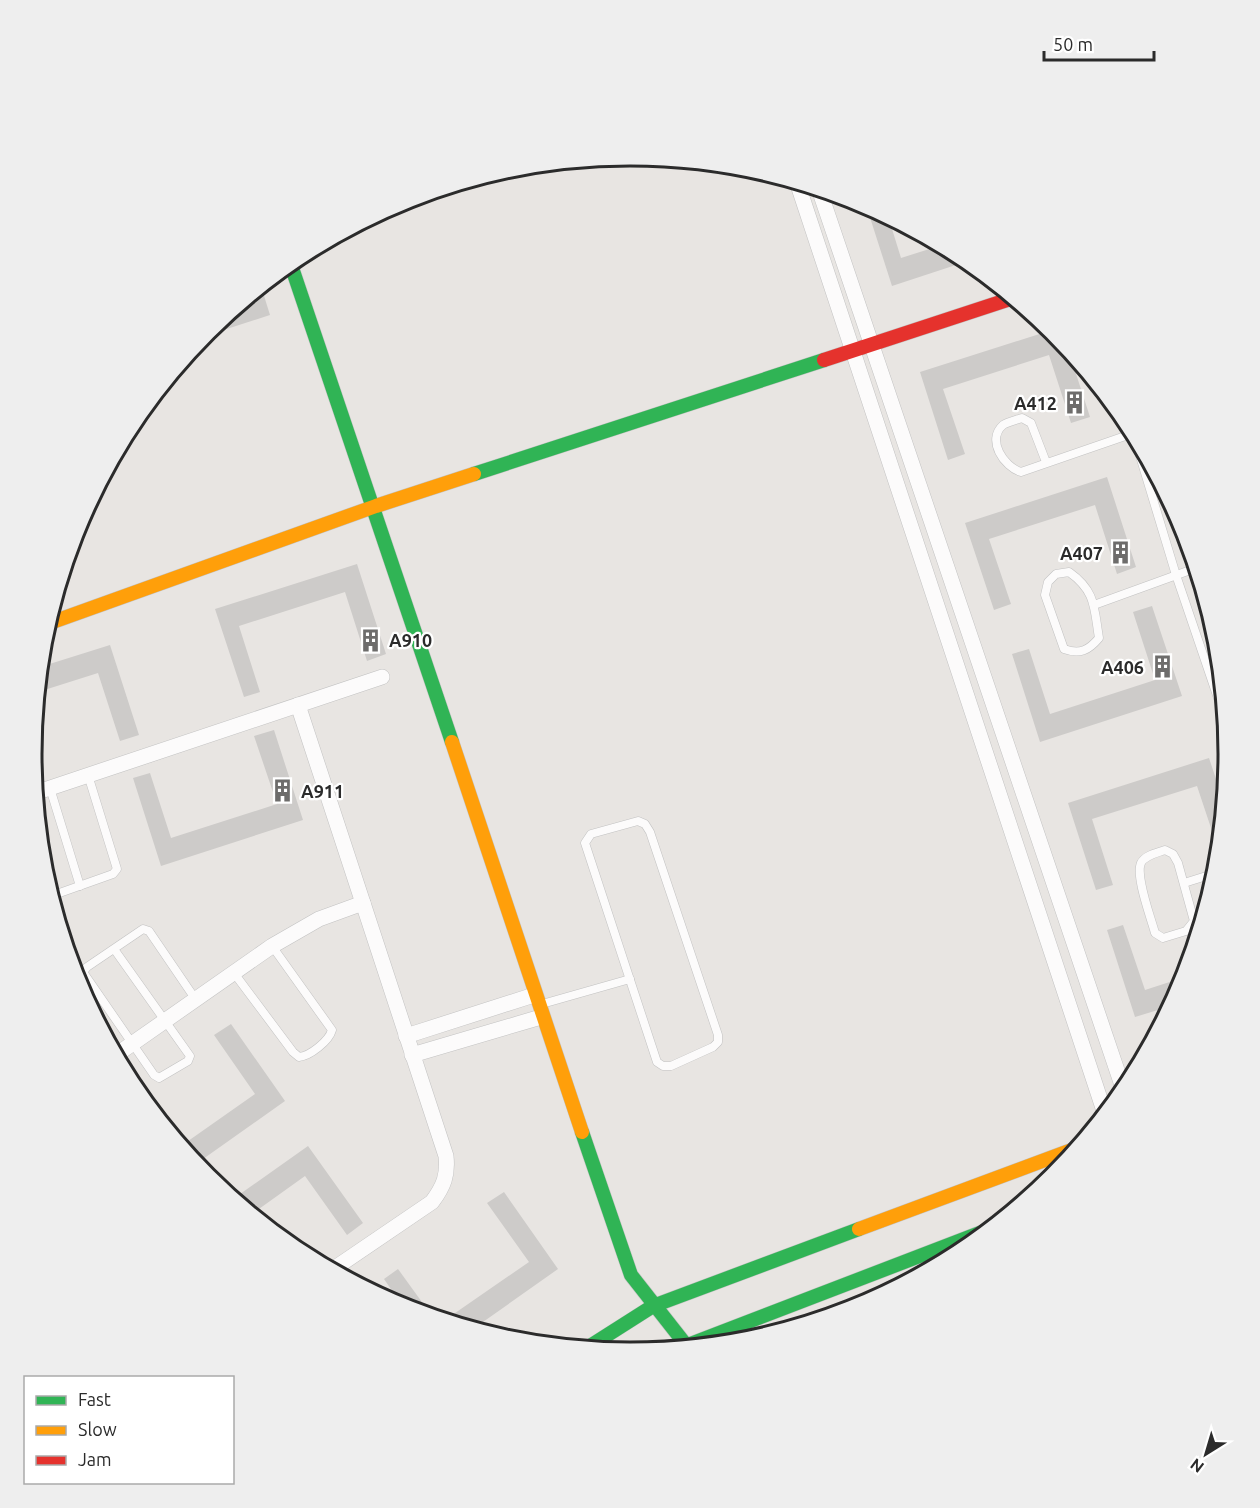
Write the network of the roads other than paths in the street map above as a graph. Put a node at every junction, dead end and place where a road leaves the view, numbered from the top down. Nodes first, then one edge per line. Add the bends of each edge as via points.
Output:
1 (800, 191) edge
2 (822, 198) edge
3 (294, 272) edge
4 (1004, 301) edge
5 (872, 344) junction
6 (854, 350) junction
7 (1125, 436) edge
8 (1046, 462) junction
9 (1146, 473) edge
10 (376, 506) junction
11 (1189, 571) edge
12 (1176, 575) junction
13 (1094, 605) junction
14 (58, 620) edge
15 (382, 677) dead end
16 (1214, 687) edge
17 (298, 705) junction
18 (88, 775) junction
19 (50, 788) junction
20 (43, 790) edge
21 (1205, 876) edge
22 (1184, 883) junction
23 (80, 886) junction
24 (59, 894) edge
25 (363, 903) junction
26 (1194, 920) edge
27 (1193, 922) edge
28 (272, 946) junction
29 (114, 949) junction
30 (84, 971) edge
31 (234, 973) junction
32 (86, 976) edge
33 (630, 979) junction
34 (196, 1000) junction
35 (538, 1006) junction
36 (165, 1021) junction
37 (406, 1036) junction
38 (132, 1044) junction
39 (123, 1051) edge
40 (411, 1055) junction
41 (1120, 1079) edge
42 (1102, 1104) edge
43 (1061, 1154) edge
44 (961, 1240) edge
45 (339, 1265) edge
46 (653, 1306) junction
47 (706, 1337) edge
48 (678, 1340) edge
49 (597, 1341) edge

1 - 6 street
2 - 5 street
3 - 10 street
4 - 5 street
5 - 6 street
5 - 41 street
6 - 10 street
6 - 42 street
7 - 8 lane
8 - 8 lane via 1031,423 1022,418 1003,425 996,436 996,446 1011,469 1021,472
9 - 12 lane
10 - 14 street
10 - 35 street
11 - 12 lane
12 - 13 lane
12 - 16 lane
13 - 13 lane via 1099,638 1089,650 1064,649 1045,595 1048,582 1056,574 1069,572 1083,582
15 - 17 street
17 - 18 street
17 - 25 street
18 - 19 street
18 - 23 lane via 117,869 114,874
19 - 20 street
19 - 23 lane
21 - 22 lane
22 - 26 lane
22 - 27 lane via 1178,863 1166,850 1150,855 1138,872 1155,933 1163,939 1186,931
23 - 24 lane
25 - 28 street via 319,919
25 - 37 street
28 - 31 street
28 - 31 lane via 332,1030 306,1056 299,1057 293,1052
29 - 30 lane
29 - 34 lane via 143,928 149,931
29 - 36 lane
31 - 34 street
32 - 38 lane
33 - 33 lane via 585,843 591,834 638,821 650,832 718,1042 703,1052 663,1066 657,1062
33 - 35 lane
34 - 36 street
35 - 37 street
35 - 40 street
35 - 46 street via 631,1275
36 - 38 street
36 - 38 lane via 190,1056 188,1061 159,1078
37 - 40 street
38 - 39 street
40 - 45 street via 446,1156 448,1173 432,1202
43 - 46 street
44 - 47 street
46 - 48 street
46 - 49 street

